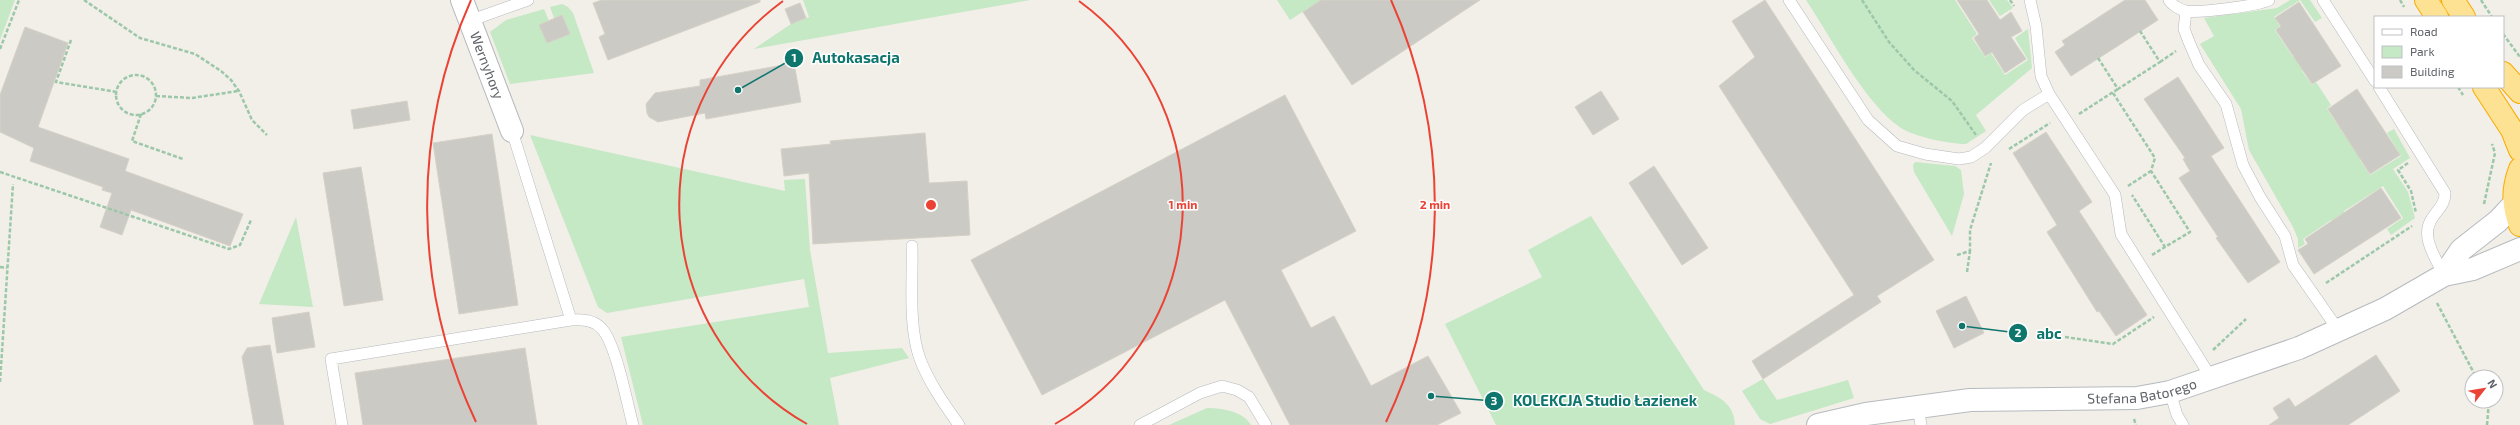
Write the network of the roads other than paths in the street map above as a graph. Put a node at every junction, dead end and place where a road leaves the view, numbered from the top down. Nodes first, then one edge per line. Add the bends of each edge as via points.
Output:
1 (462, 0) edge
2 (528, 0) edge
3 (1789, 0) edge
4 (2030, 0) edge
5 (2169, 0) edge
6 (2269, 0) edge
7 (2323, 0) edge
8 (2426, 0) edge
9 (2453, 0) edge
10 (2186, 11) junction
11 (2436, 16) edge
12 (2463, 16) edge
13 (470, 20) junction
14 (2504, 74) edge
15 (2374, 79) edge
16 (2380, 88) edge
17 (2485, 88) edge
18 (2520, 92) edge
19 (2049, 94) junction
20 (512, 132) joint
21 (2520, 150) edge
22 (2520, 169) edge
23 (2513, 205) junction
24 (2520, 226) edge
25 (912, 246) dead end
26 (2520, 248) edge
27 (2444, 274) junction
28 (571, 320) junction
29 (2339, 331) junction
30 (2207, 370) junction
31 (2170, 392) junction
32 (1919, 416) edge
33 (342, 425) edge
34 (633, 425) edge
35 (959, 425) edge
36 (1140, 425) edge
37 (1266, 425) edge
38 (1818, 425) edge
39 (2183, 425) edge

1 - 13 street, Wernyhory
2 - 13 lane
3 - 19 lane via 1868,120 1897,146 1925,154 1959,159 1971,157 1985,148 2023,110
4 - 19 lane via 2036,26 2041,76
5 - 10 lane
6 - 10 lane
7 - 15 lane
8 - 11 highway
9 - 12 highway
10 - 29 lane via 2184,29 2199,65 2226,104 2243,165 2285,236 2293,265
13 - 20 street, Wernyhory
14 - 18 highway
16 - 27 lane via 2445,193 2441,208 2429,221 2426,236
17 - 21 highway via 2512,130
19 - 30 lane via 2115,194 2121,234
20 - 28 lane
22 - 23 highway via 2514,183
23 - 24 highway
23 - 27 street, Stefana Batorego via 2498,221 2461,250
25 - 35 lane via 913,317 920,359
26 - 27 street, Stefana Batorego via 2473,269
27 - 29 street, Stefana Batorego via 2385,309
28 - 33 lane via 331,359
28 - 34 lane via 594,322 602,329 613,354
29 - 30 street, Stefana Batorego via 2300,348
30 - 31 street, Stefana Batorego
31 - 32 street, Stefana Batorego via 2137,398 1970,400
31 - 39 lane
32 - 38 street, Stefana Batorego
36 - 37 lane via 1200,393 1222,386 1249,397

